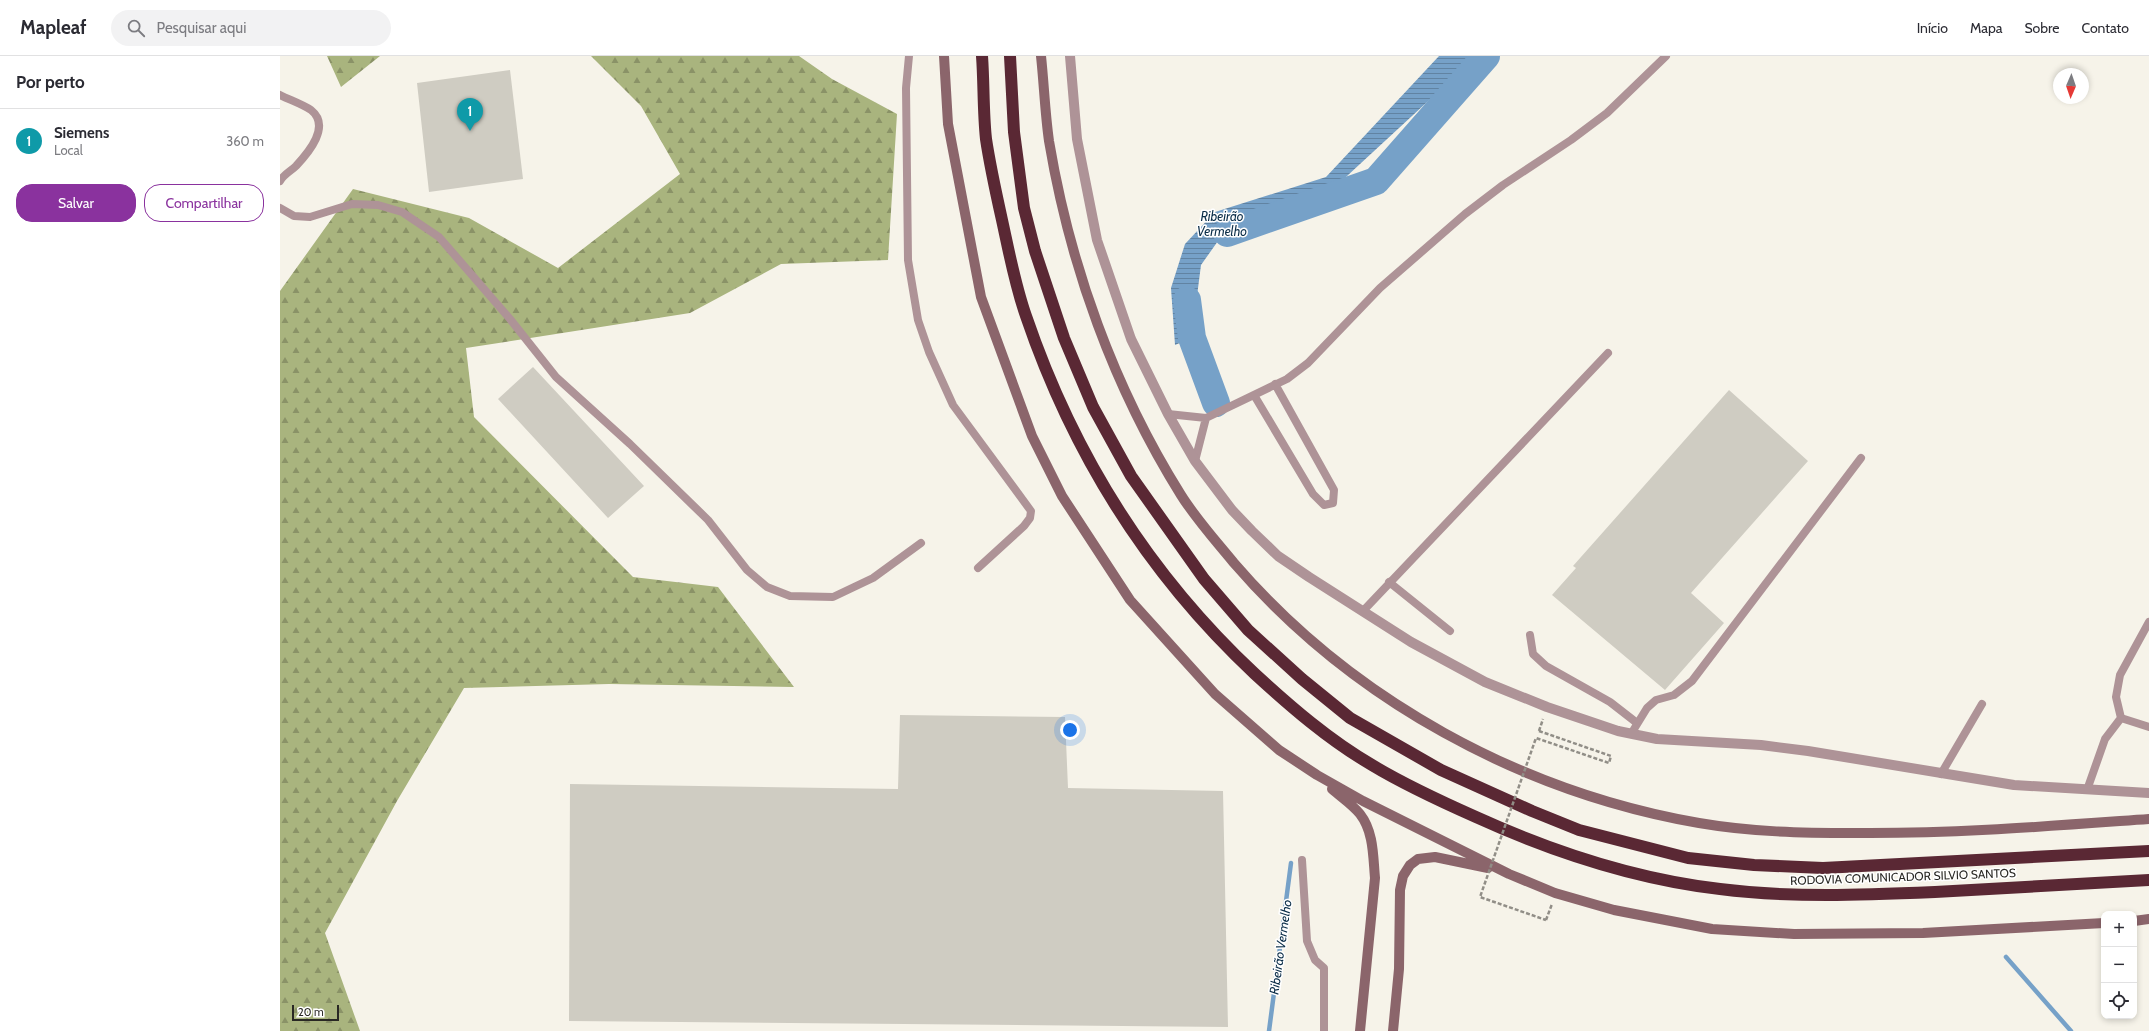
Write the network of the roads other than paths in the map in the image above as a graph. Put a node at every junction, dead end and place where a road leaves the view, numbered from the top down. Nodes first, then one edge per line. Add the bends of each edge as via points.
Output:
1 (909, 56) edge
2 (944, 56) edge
3 (982, 56) edge
4 (1010, 56) edge
5 (1041, 56) edge
6 (1070, 56) edge
7 (1666, 56) edge
8 (280, 95) edge
9 (280, 181) edge
10 (280, 208) edge
11 (1608, 353) dead end
12 (1275, 384) junction
13 (1254, 395) junction
14 (1168, 414) junction
15 (1206, 418) junction
16 (1861, 458) dead end
17 (1195, 461) junction
18 (921, 543) dead end
19 (978, 568) dead end
20 (1389, 582) junction
21 (1363, 611) junction
22 (2149, 622) edge
23 (1450, 630) dead end
24 (1530, 635) dead end
25 (1982, 704) dead end
26 (2121, 718) junction
27 (1637, 724) junction
28 (2149, 727) edge
29 (1631, 734) junction
30 (1941, 774) junction
31 (1317, 775) junction
32 (2087, 790) junction
33 (2149, 794) edge
34 (2149, 819) edge
35 (2149, 851) edge
36 (1302, 860) dead end
37 (1509, 874) junction
38 (2149, 880) edge
39 (2149, 919) edge
40 (2137, 921) edge
41 (2101, 923) edge
42 (1324, 1031) edge
43 (1360, 1031) edge
44 (1393, 1031) edge

1 - 19 lane via 906,88 908,260 918,320 929,352 953,405 1031,511 1030,518 1024,526
2 - 31 main road via 948,124 981,297 1032,436 1062,496 1130,600 1190,669 1245,722 1279,750
3 - 38 highway, RODOVIA COMUNICADOR SILVIO SANTOS via 986,137 1009,254 1024,312 1051,383 1120,516 1160,571 1225,646 1285,702 1318,728 1370,764 1414,788 1519,836 1599,864 1678,883 1761,893 1822,895
4 - 35 highway, RODOVIA COMUNICADOR SILVIO SANTOS via 1014,132 1024,208 1035,251 1064,338 1093,407 1131,476 1204,579 1248,630 1350,718 1441,770 1532,812 1579,830 1688,858 1754,865 1823,868
5 - 34 main road via 1049,139 1065,218 1082,282 1117,374 1154,450 1184,499 1260,592 1330,657 1394,704 1458,740 1556,785 1662,816 1702,823 1796,833 1899,834
6 - 14 street via 1076,139 1097,240 1131,339
7 - 12 lane via 1607,113 1571,140 1503,184 1465,214 1380,288 1308,363 1287,379
8 - 9 lane via 311,110 320,126 318,137 296,166
10 - 18 lane via 294,216 310,217 352,204 378,204 402,212 439,237 556,377 708,520 747,570 767,587 790,596 833,597 873,578
11 - 20 lane
12 - 13 lane
12 - 13 lane via 1334,490 1333,503 1324,505 1313,494
13 - 15 lane
14 - 15 lane
14 - 17 street
15 - 17 lane
16 - 27 lane via 1692,681 1674,695 1656,700 1647,708
17 - 21 street via 1232,510 1278,556
20 - 21 lane
20 - 23 lane
21 - 29 street via 1411,642 1485,682 1546,707
22 - 26 lane via 2120,675 2116,697
24 - 27 lane via 1533,654 1546,666 1610,702
25 - 30 lane
26 - 28 lane
26 - 32 lane via 2105,739
27 - 29 lane
29 - 30 street via 1657,739 1761,745 1808,751
30 - 32 street via 2014,785
31 - 37 main road via 1401,822
31 - 43 main road via 1360,814 1371,840 1375,878
32 - 33 street
36 - 42 lane via 1307,941 1315,960 1324,968
37 - 41 main road via 1555,894 1614,910 1670,922 1747,932 1923,933
37 - 44 main road via 1435,857 1418,859 1410,865 1403,876 1400,890 1399,969
39 - 40 main road

